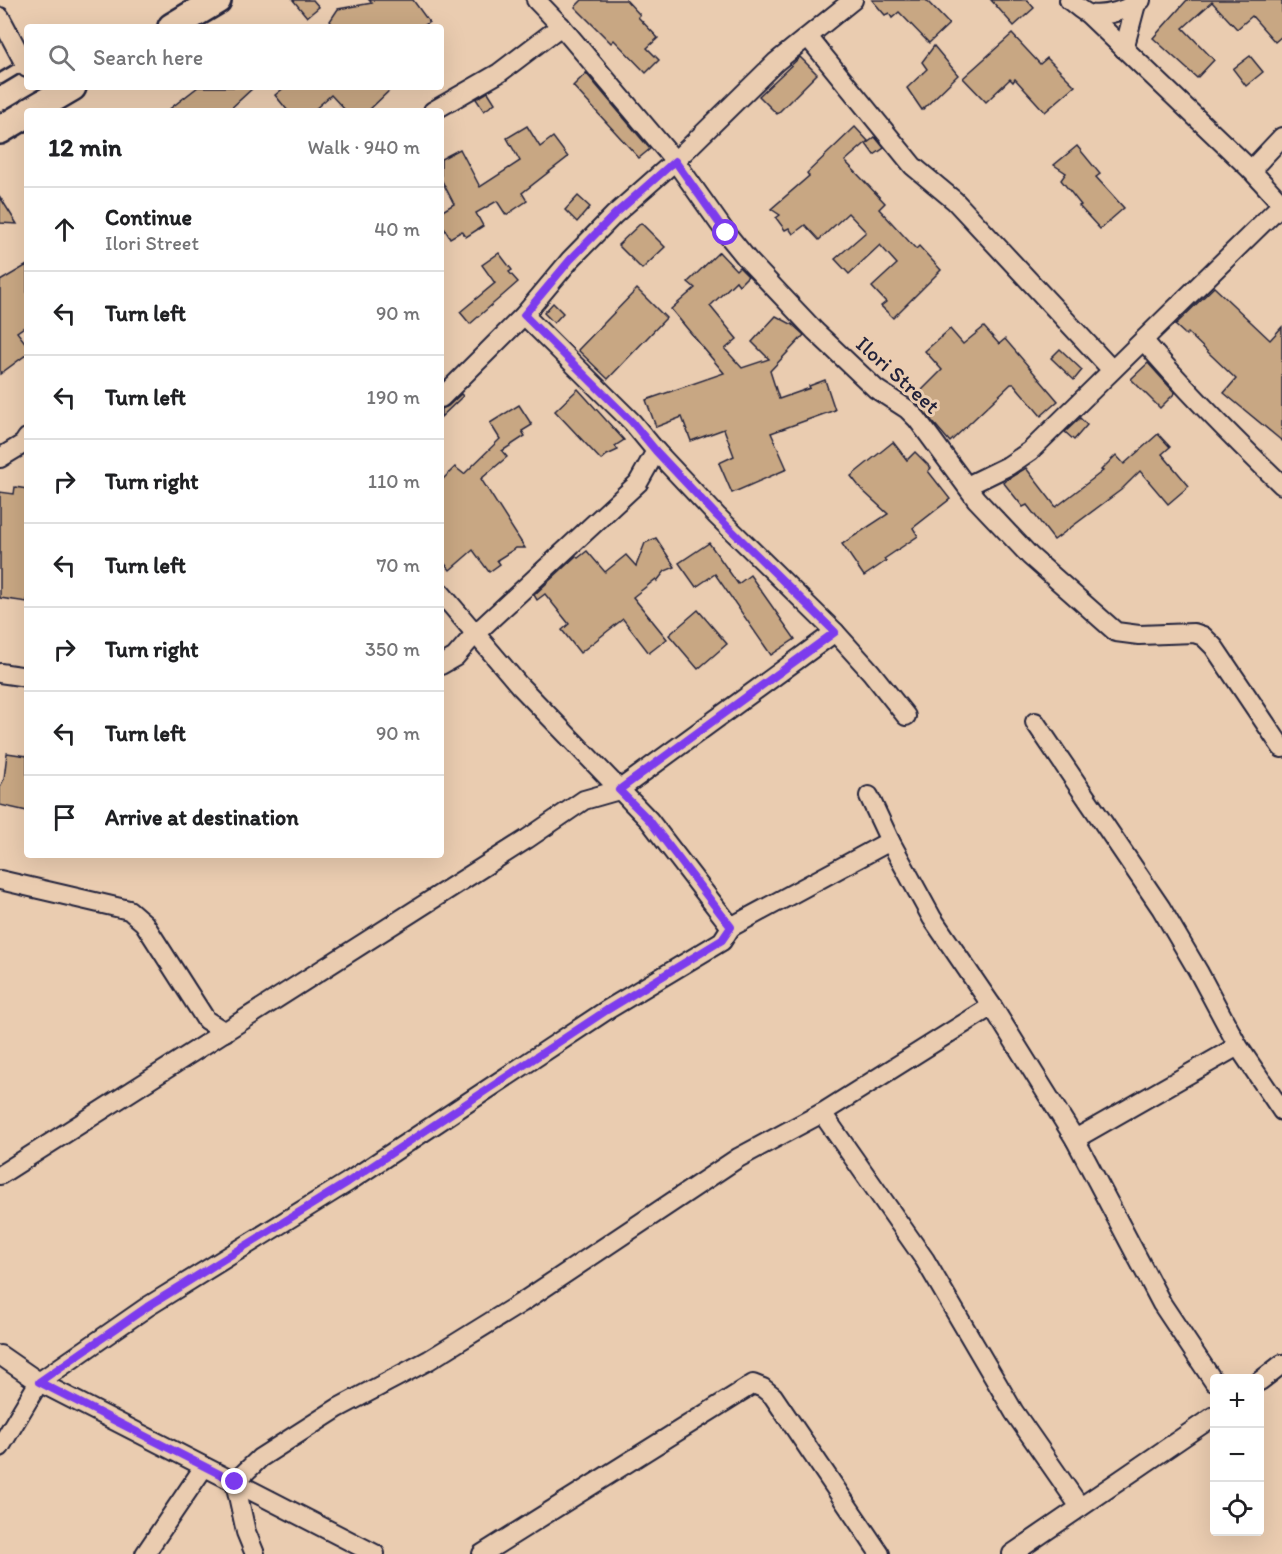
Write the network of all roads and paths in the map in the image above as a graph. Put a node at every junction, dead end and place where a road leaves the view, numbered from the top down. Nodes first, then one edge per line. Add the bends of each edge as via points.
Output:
1 (217, 0) edge
2 (536, 0) edge
3 (853, 0) edge
4 (1069, 0) edge
5 (1138, 2) edge
6 (1088, 14) junction
7 (0, 17) edge
8 (177, 24) edge
9 (561, 26) junction
10 (808, 37) junction
11 (1124, 49) junction
12 (24, 62) edge
13 (24, 67) edge
14 (0, 79) edge
15 (66, 90) edge
16 (38, 105) edge
17 (438, 108) edge
18 (24, 114) edge
19 (0, 130) edge
20 (1282, 137) edge
21 (675, 161) junction
22 (1251, 170) junction
23 (1282, 203) edge
24 (524, 315) junction
25 (1144, 341) junction
26 (1112, 370) junction
27 (444, 395) edge
28 (24, 442) edge
29 (656, 451) junction
30 (0, 458) edge
31 (1282, 485) edge
32 (967, 486) junction
33 (444, 597) edge
34 (835, 632) junction
35 (475, 634) junction
36 (444, 663) edge
37 (0, 673) edge
38 (24, 677) edge
39 (906, 716) dead end
40 (1035, 722) dead end
41 (1282, 748) edge
42 (619, 790) junction
43 (869, 796) dead end
44 (890, 841) junction
45 (0, 880) edge
46 (731, 927) junction
47 (992, 1006) junction
48 (206, 1020) junction
49 (225, 1032) junction
50 (1238, 1046) junction
51 (201, 1047) junction
52 (1282, 1111) edge
53 (822, 1113) junction
54 (1075, 1139) junction
55 (0, 1175) edge
56 (0, 1355) edge
57 (1282, 1364) edge
58 (1210, 1375) edge
59 (1264, 1378) edge
60 (39, 1382) junction
61 (1210, 1419) edge
62 (0, 1447) edge
63 (204, 1467) junction
64 (235, 1482) junction
65 (1080, 1508) junction
66 (145, 1554) edge
67 (255, 1554) edge
68 (375, 1554) edge
69 (482, 1554) edge
70 (880, 1554) edge
71 (1012, 1554) edge

1 - 8 main road
2 - 9 street, Ilori Street
3 - 10 street
4 - 6 street
5 - 6 street via 1113,13
5 - 11 street
6 - 11 street
7 - 12 street
9 - 17 street via 499,73
9 - 21 street, Ilori Street
10 - 21 street via 755,81
10 - 26 street via 913,166 955,201
11 - 22 street
13 - 14 lane
15 - 16 main road
18 - 19 main road
20 - 22 street
21 - 24 street via 614,215
21 - 32 street, Ilori Street via 748,260 876,389 917,419
22 - 23 street
23 - 25 street
24 - 27 street
24 - 29 street
25 - 26 street
25 - 31 street
26 - 32 street via 1030,451
28 - 30 street
29 - 34 street
29 - 35 street via 638,483
32 - 41 street, Ilori Street via 1030,556 1116,632 1203,636
33 - 35 street
34 - 39 street
34 - 42 street
35 - 36 street
35 - 42 street
37 - 38 street
40 - 50 street via 1161,908
42 - 46 street via 649,820
42 - 49 street via 584,800
43 - 44 street
44 - 46 street
44 - 47 street via 932,918
45 - 48 street via 129,910 144,923
46 - 60 street via 722,940 147,1307
47 - 53 street
47 - 54 street
48 - 49 street
48 - 51 street
49 - 51 street
50 - 52 street
50 - 54 street
51 - 55 street
53 - 64 street via 738,1158 429,1360 338,1408 261,1458
53 - 65 street via 924,1260 1014,1412
54 - 58 street via 1162,1304
56 - 60 street
57 - 59 street
60 - 62 street
60 - 63 street
61 - 65 street
63 - 64 street
63 - 66 street
64 - 67 street
64 - 68 street
65 - 71 street
69 - 70 street via 753,1384 773,1396

